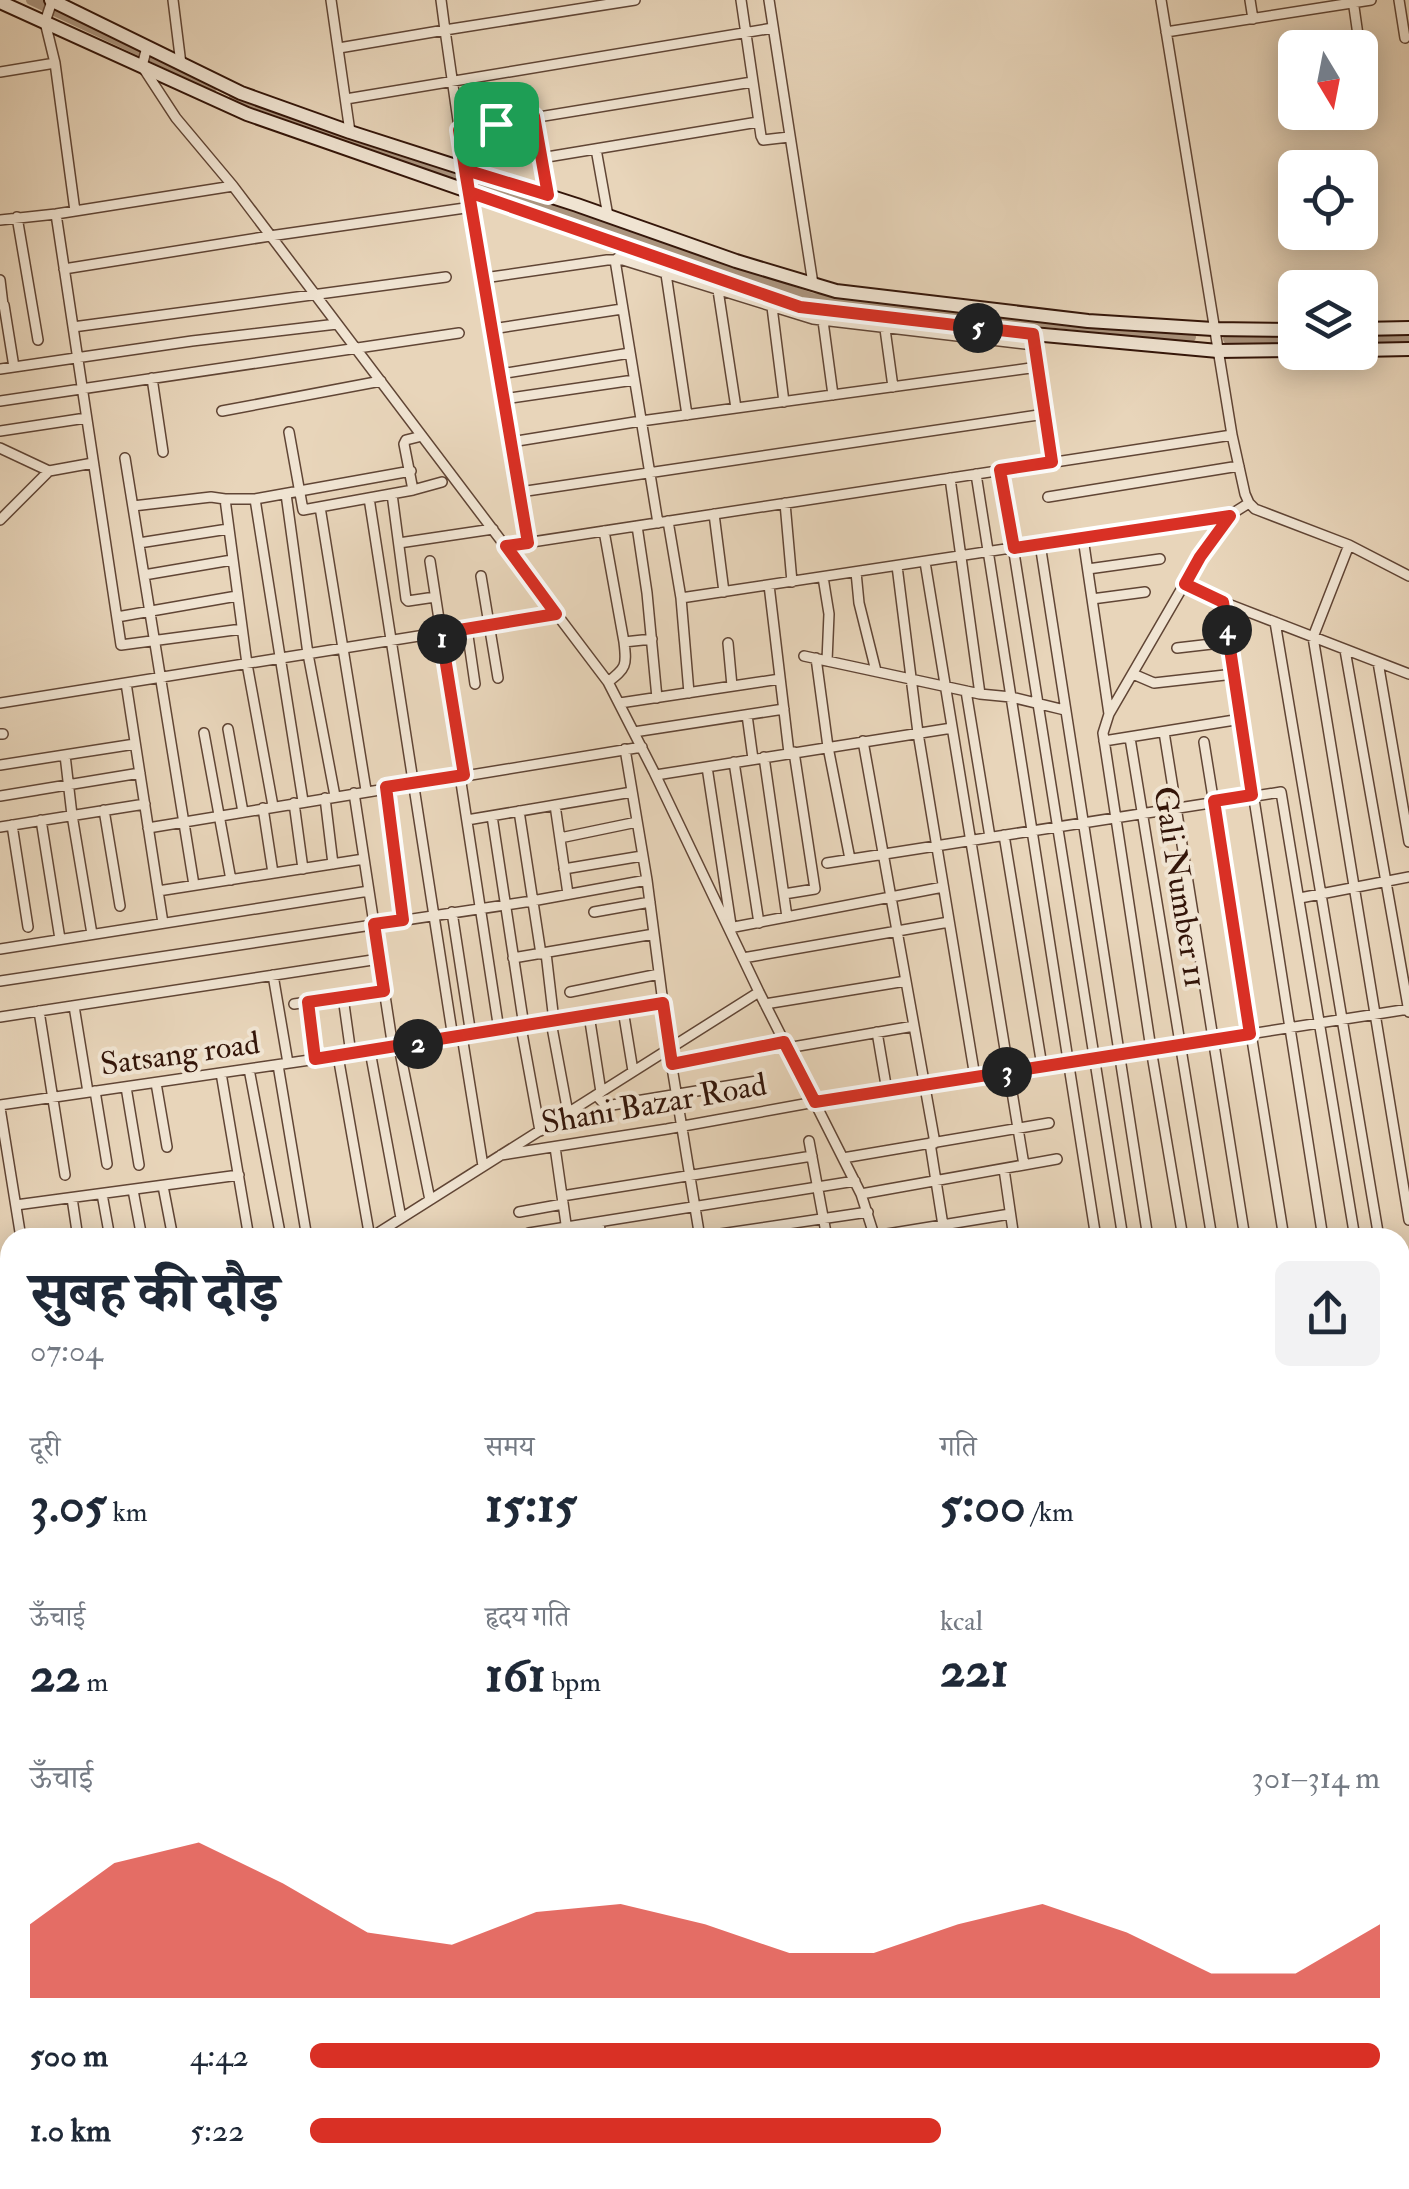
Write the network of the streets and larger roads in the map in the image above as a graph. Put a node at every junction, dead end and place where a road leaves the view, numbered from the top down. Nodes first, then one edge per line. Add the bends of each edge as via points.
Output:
1 (173, 0) edge
2 (440, 0) edge
3 (634, 0) edge
4 (741, 0) edge
5 (769, 0) edge
6 (1160, 0) edge
7 (1250, 0) edge
8 (1370, 0) edge
9 (1399, 0) edge
10 (335, 1) edge
11 (1353, 1) edge
12 (0, 2) edge
13 (71, 5) edge
14 (1307, 5) edge
15 (48, 8) edge
16 (1253, 18) junction
17 (773, 28) junction
18 (445, 30) junction
19 (1358, 30) edge
20 (1166, 32) junction
21 (746, 34) junction
22 (1405, 38) dead end
23 (339, 48) junction
24 (144, 56) junction
25 (55, 64) junction
26 (182, 64) junction
27 (0, 72) edge
28 (451, 82) junction
29 (752, 82) junction
30 (346, 99) junction
31 (534, 116) junction
32 (758, 122) junction
33 (496, 124) junction
34 (459, 130) junction
35 (350, 132) junction
36 (790, 137) junction
37 (596, 149) junction
38 (464, 155) junction
39 (541, 158) junction
40 (467, 181) junction
41 (232, 186) junction
42 (548, 195) junction
43 (472, 207) junction
44 (75, 210) junction
45 (56, 214) junction
46 (608, 216) junction
47 (17, 217) junction
48 (0, 220) edge
49 (270, 236) junction
50 (631, 248) junction
51 (615, 260) junction
52 (64, 269) junction
53 (666, 274) junction
54 (446, 277) dead end
55 (484, 278) junction
56 (0, 280) edge
57 (813, 284) junction
58 (718, 290) junction
59 (316, 295) junction
60 (2, 305) edge
61 (772, 307) junction
62 (622, 309) junction
63 (824, 320) junction
64 (337, 324) junction
65 (73, 327) junction
66 (885, 328) junction
67 (1409, 328) edge
68 (1213, 329) junction
69 (1378, 329) edge
70 (492, 330) junction
71 (1278, 330) edge
72 (459, 333) dead end
73 (38, 340) dead end
74 (1033, 340) junction
75 (356, 349) junction
76 (1409, 349) edge
77 (1278, 350) edge
78 (1378, 350) edge
79 (1218, 351) junction
80 (630, 353) junction
81 (78, 359) junction
82 (14, 367) junction
83 (1038, 367) junction
84 (0, 369) edge
85 (500, 374) junction
86 (152, 378) junction
87 (634, 380) junction
88 (381, 381) junction
89 (893, 387) junction
90 (82, 388) junction
91 (833, 395) junction
92 (504, 399) junction
93 (0, 401) edge
94 (784, 402) junction
95 (736, 408) junction
96 (222, 412) dead end
97 (1045, 414) junction
98 (687, 415) junction
99 (86, 418) junction
100 (641, 421) junction
101 (0, 431) edge
102 (289, 432) dead end
103 (1232, 435) junction
104 (422, 436) junction
105 (511, 442) junction
106 (0, 448) edge
107 (164, 452) dead end
108 (126, 458) dead end
109 (1052, 462) junction
110 (93, 463) junction
111 (1239, 466) junction
112 (1000, 470) junction
113 (48, 471) junction
114 (410, 472) junction
115 (650, 472) junction
116 (976, 474) junction
117 (950, 478) junction
118 (442, 482) dead end
119 (412, 490) junction
120 (299, 492) junction
121 (520, 492) junction
122 (286, 494) junction
123 (392, 494) junction
124 (1048, 497) dead end
125 (368, 498) junction
126 (225, 499) junction
127 (256, 499) junction
128 (1248, 503) junction
129 (785, 504) junction
130 (133, 506) junction
131 (320, 508) junction
132 (714, 514) junction
133 (1230, 516) junction
134 (0, 520) edge
135 (663, 522) junction
136 (636, 526) junction
137 (228, 529) junction
138 (493, 529) junction
139 (604, 531) junction
140 (1083, 538) junction
141 (139, 543) junction
142 (400, 543) junction
143 (528, 543) junction
144 (1040, 544) junction
145 (1349, 545) junction
146 (506, 546) junction
147 (1014, 548) junction
148 (989, 552) junction
149 (960, 556) junction
150 (1160, 558) dead end
151 (232, 560) junction
152 (430, 560) dead end
153 (925, 562) junction
154 (897, 566) junction
155 (1088, 569) junction
156 (856, 572) junction
157 (144, 574) junction
158 (481, 576) dead end
159 (1409, 576) edge
160 (823, 577) junction
161 (792, 582) junction
162 (1185, 584) junction
163 (769, 586) junction
164 (724, 592) junction
165 (1144, 592) dead end
166 (237, 596) junction
167 (435, 597) junction
168 (681, 598) junction
169 (1092, 599) junction
170 (1223, 602) junction
171 (149, 612) junction
172 (556, 614) junction
173 (117, 617) junction
174 (1276, 622) junction
175 (490, 625) junction
176 (242, 629) junction
177 (467, 629) junction
178 (441, 633) junction
179 (1314, 638) junction
180 (652, 639) junction
181 (154, 640) junction
182 (391, 641) junction
183 (624, 642) junction
184 (728, 642) dead end
185 (1229, 642) junction
186 (1176, 648) dead end
187 (344, 649) junction
188 (1345, 650) junction
189 (308, 654) junction
190 (804, 656) dead end
191 (816, 658) junction
192 (279, 659) junction
193 (828, 661) junction
194 (1378, 662) junction
195 (246, 664) junction
196 (876, 671) junction
197 (1134, 674) junction
198 (1234, 674) junction
199 (1409, 674) edge
200 (160, 678) junction
201 (498, 678) dead end
202 (780, 679) junction
203 (912, 679) junction
204 (608, 682) junction
205 (126, 684) junction
206 (475, 684) dead end
207 (732, 686) junction
208 (945, 686) junction
209 (966, 691) junction
210 (689, 693) junction
211 (980, 694) junction
212 (1011, 697) junction
213 (657, 698) junction
214 (0, 703) edge
215 (1037, 703) junction
216 (620, 704) junction
217 (784, 709) junction
218 (1065, 710) junction
219 (1109, 714) junction
220 (746, 715) junction
221 (1241, 719) junction
222 (952, 728) junction
223 (228, 729) dead end
224 (634, 732) junction
225 (1164, 732) junction
226 (204, 733) dead end
227 (918, 733) junction
228 (1130, 738) junction
229 (863, 741) junction
230 (1104, 741) junction
231 (1204, 742) dead end
232 (136, 744) junction
233 (642, 746) junction
234 (828, 747) junction
235 (625, 750) junction
236 (792, 753) junction
237 (65, 755) junction
238 (759, 758) junction
239 (734, 762) junction
240 (0, 765) edge
241 (707, 767) junction
242 (140, 773) junction
243 (462, 775) junction
244 (656, 775) junction
245 (415, 782) junction
246 (68, 785) junction
247 (386, 787) junction
248 (366, 790) junction
249 (632, 792) junction
250 (354, 793) junction
251 (1252, 795) junction
252 (0, 796) edge
253 (330, 797) junction
254 (1214, 801) junction
255 (298, 802) junction
256 (145, 804) junction
257 (555, 805) junction
258 (268, 807) junction
259 (1176, 807) junction
260 (104, 810) junction
261 (243, 812) junction
262 (519, 812) junction
263 (1142, 812) junction
264 (72, 815) junction
265 (221, 816) junction
266 (492, 816) junction
267 (1115, 817) junction
268 (41, 820) junction
269 (467, 820) junction
270 (184, 822) junction
271 (637, 822) junction
272 (1082, 822) junction
273 (12, 825) junction
274 (1056, 826) junction
275 (0, 827) edge
276 (148, 828) junction
277 (1032, 830) junction
278 (1004, 835) junction
279 (990, 837) junction
280 (560, 838) junction
281 (970, 840) junction
282 (1409, 842) edge
283 (936, 846) junction
284 (883, 854) junction
285 (642, 856) junction
286 (364, 859) junction
287 (850, 860) junction
288 (827, 863) dead end
289 (333, 864) junction
290 (304, 869) junction
291 (564, 869) junction
292 (274, 873) junction
293 (1409, 877) edge
294 (231, 880) junction
295 (647, 880) junction
296 (1387, 881) junction
297 (194, 886) junction
298 (943, 886) junction
299 (1355, 886) junction
300 (158, 891) junction
301 (368, 891) junction
302 (1321, 893) junction
303 (568, 894) junction
304 (784, 894) junction
305 (891, 897) junction
306 (1300, 898) junction
307 (532, 901) junction
308 (650, 902) junction
309 (504, 904) junction
310 (120, 906) dead end
311 (479, 908) junction
312 (452, 912) junction
313 (594, 912) dead end
314 (434, 914) junction
315 (787, 917) junction
316 (403, 920) junction
317 (949, 922) junction
318 (163, 923) junction
319 (759, 923) junction
320 (374, 924) junction
321 (28, 927) dead end
322 (730, 928) junction
323 (897, 931) junction
324 (92, 934) junction
325 (654, 934) junction
326 (60, 939) junction
327 (0, 949) edge
328 (543, 954) junction
329 (513, 958) junction
330 (743, 958) junction
331 (378, 959) junction
332 (659, 974) junction
333 (273, 975) junction
334 (0, 981) edge
335 (906, 981) junction
336 (384, 991) junction
337 (570, 992) dead end
338 (759, 992) junction
339 (342, 997) junction
340 (308, 1002) junction
341 (663, 1003) junction
342 (294, 1004) dead end
343 (765, 1004) junction
344 (74, 1006) junction
345 (623, 1010) junction
346 (40, 1011) junction
347 (1409, 1011) edge
348 (1376, 1014) junction
349 (589, 1015) junction
350 (0, 1017) edge
351 (1343, 1019) junction
352 (553, 1021) junction
353 (1319, 1023) junction
354 (523, 1026) junction
355 (914, 1026) junction
356 (1289, 1028) junction
357 (499, 1030) junction
358 (877, 1032) junction
359 (1250, 1034) junction
360 (462, 1036) junction
361 (1212, 1040) junction
362 (786, 1045) junction
363 (1180, 1045) junction
364 (396, 1047) junction
365 (669, 1049) junction
366 (1151, 1049) junction
367 (370, 1051) junction
368 (350, 1054) junction
369 (1120, 1054) junction
370 (338, 1056) junction
371 (1094, 1058) junction
372 (315, 1059) junction
373 (1068, 1062) junction
374 (283, 1064) junction
375 (672, 1064) junction
376 (1042, 1066) junction
377 (248, 1069) junction
378 (633, 1072) junction
379 (1009, 1072) junction
380 (221, 1073) junction
381 (976, 1077) junction
382 (757, 1081) dead end
383 (156, 1082) junction
384 (925, 1085) junction
385 (126, 1087) junction
386 (887, 1091) junction
387 (91, 1092) junction
388 (598, 1094) junction
389 (678, 1095) junction
390 (52, 1098) junction
391 (815, 1102) junction
392 (0, 1107) edge
393 (568, 1113) junction
394 (1049, 1123) dead end
395 (683, 1126) junction
396 (1019, 1128) junction
397 (540, 1130) junction
398 (809, 1141) dead end
399 (932, 1143) junction
400 (167, 1146) dead end
401 (555, 1147) junction
402 (501, 1155) junction
403 (812, 1156) junction
404 (843, 1158) junction
405 (1057, 1160) dead end
406 (107, 1164) dead end
407 (139, 1164) dead end
408 (1024, 1165) junction
409 (484, 1166) junction
410 (1004, 1169) junction
411 (64, 1175) dead end
412 (239, 1175) junction
413 (691, 1175) junction
414 (855, 1181) junction
415 (936, 1181) junction
416 (164, 1186) junction
417 (818, 1187) junction
418 (133, 1190) junction
419 (102, 1194) junction
420 (862, 1194) junction
421 (72, 1198) junction
422 (430, 1200) junction
423 (563, 1200) junction
424 (16, 1205) junction
425 (696, 1208) junction
426 (519, 1212) dead end
427 (868, 1212) junction
428 (1010, 1214) junction
429 (401, 1218) junction
430 (824, 1220) junction
431 (1409, 1220) edge
432 (599, 1222) junction
433 (943, 1225) junction
434 (19, 1228) edge
435 (76, 1228) edge
436 (108, 1228) edge
437 (140, 1228) edge
438 (171, 1228) edge
439 (248, 1228) edge
440 (278, 1228) edge
441 (307, 1228) edge
442 (368, 1228) edge
443 (386, 1228) edge
444 (567, 1228) edge
445 (580, 1228) edge
446 (600, 1228) edge
447 (699, 1228) edge
448 (766, 1228) edge
449 (825, 1228) edge
450 (872, 1228) edge
451 (926, 1228) edge
452 (943, 1228) edge
453 (1012, 1228) edge
454 (1094, 1228) edge
455 (1121, 1228) edge
456 (1146, 1228) edge
457 (1181, 1228) edge
458 (1210, 1228) edge
459 (1243, 1228) edge
460 (1282, 1228) edge
461 (1320, 1228) edge
462 (1353, 1228) edge
463 (1377, 1228) edge

1 - 26 street
2 - 18 street
3 - 18 street
4 - 21 street
5 - 17 street
6 - 20 street
7 - 16 street
8 - 11 street
9 - 22 street
10 - 23 street
11 - 14 street
11 - 19 street
12 - 15 street
13 - 15 street
13 - 24 street
14 - 16 street
15 - 24 street
15 - 25 street
16 - 20 street
17 - 21 street
17 - 36 street
18 - 23 street
18 - 28 street
20 - 68 street
21 - 28 street
21 - 29 street
23 - 30 street
24 - 26 street
24 - 40 street via 247,114
24 - 41 street via 176,118
25 - 27 street
25 - 44 street
26 - 35 street
28 - 30 street
28 - 34 street
29 - 31 street
29 - 32 street
30 - 35 street
31 - 33 street
31 - 39 street
32 - 36 street via 763,140
32 - 37 street
33 - 34 street
33 - 38 street via 500,150
34 - 38 street
35 - 40 street
36 - 57 street
37 - 39 street
37 - 46 street
38 - 40 street
39 - 42 street
40 - 42 street
40 - 43 street
40 - 50 street
41 - 44 street
41 - 49 street
42 - 46 street
43 - 49 street
43 - 55 street
44 - 45 street
45 - 47 street
45 - 52 street
46 - 57 street
47 - 48 street
47 - 73 street
49 - 52 street
49 - 59 street
50 - 51 street
50 - 74 street via 800,307
51 - 53 street
51 - 55 street
51 - 62 street
52 - 65 street
53 - 58 street
53 - 98 street
54 - 59 street
55 - 70 street
56 - 60 street
57 - 68 street via 963,308
58 - 61 street
58 - 95 street
59 - 64 street
59 - 65 street
60 - 82 street
61 - 63 street
61 - 94 street
62 - 70 street
62 - 80 street
63 - 66 street
63 - 91 street
64 - 75 street
64 - 81 street
65 - 81 street
66 - 74 street
66 - 89 street
67 - 69 street
68 - 71 street
68 - 79 street
70 - 85 street
72 - 75 street
74 - 79 street
74 - 83 street
75 - 86 street
75 - 88 street
76 - 78 street
77 - 79 street
79 - 103 street
80 - 85 street
80 - 87 street
81 - 82 street
81 - 90 street
82 - 84 street
83 - 89 street
83 - 97 street
85 - 92 street
86 - 90 street
86 - 107 street
87 - 92 street
87 - 100 street
88 - 96 street
88 - 104 street
89 - 91 street
90 - 93 street
90 - 99 street
91 - 94 street
92 - 105 street
94 - 95 street
95 - 98 street
97 - 109 street
97 - 115 street
98 - 100 street
99 - 101 street
99 - 110 street
100 - 105 street
100 - 115 street
102 - 120 street
103 - 109 street
103 - 111 street
104 - 114 street via 404,444
104 - 138 street
105 - 121 street
106 - 113 street
108 - 130 street
109 - 112 street
110 - 113 street
110 - 173 street
111 - 124 street
111 - 128 street
112 - 116 street
112 - 147 street
113 - 134 street
114 - 119 street
114 - 120 street
115 - 121 street
115 - 135 street
116 - 117 street
116 - 148 street
117 - 129 street
117 - 149 street
118 - 119 street
119 - 123 street
120 - 122 street
120 - 131 street via 303,510
121 - 143 street
122 - 127 street
122 - 189 street
123 - 125 street
123 - 142 street
125 - 131 street
125 - 182 street
126 - 127 street
126 - 130 street
126 - 137 street
127 - 192 street
128 - 133 street
128 - 145 street
129 - 132 street
129 - 161 street
130 - 141 street
131 - 187 street
132 - 135 street
132 - 164 street
133 - 140 street
133 - 162 street
135 - 136 street
135 - 168 street
136 - 139 street
136 - 180 street
137 - 141 street
137 - 151 street
138 - 142 street
138 - 146 street
139 - 143 street
139 - 183 street
140 - 144 street
140 - 155 street
141 - 157 street
142 - 167 street via 406,599
143 - 146 street
144 - 147 street
144 - 218 street
145 - 159 street
145 - 179 street
146 - 172 street
147 - 148 street
147 - 215 street
148 - 149 street
148 - 212 street
149 - 153 street
149 - 211 street
150 - 155 street
151 - 157 street
151 - 166 street
152 - 167 street
153 - 154 street
153 - 208 street
154 - 156 street
154 - 203 street
155 - 169 street
156 - 160 street
156 - 196 street
157 - 171 street
158 - 175 street
160 - 161 street
160 - 193 street
161 - 163 street
162 - 170 street
162 - 197 street
163 - 164 street
163 - 202 street
164 - 168 street
165 - 169 street
166 - 171 street
166 - 176 street
167 - 178 street
168 - 210 street
169 - 219 street
170 - 174 street
170 - 185 street
171 - 173 street
171 - 181 street
172 - 175 street
172 - 204 street
173 - 181 street via 121,646
174 - 179 street
174 - 302 street
175 - 177 street
175 - 201 street
176 - 181 street
176 - 195 street
177 - 178 street
177 - 206 street
178 - 182 street
178 - 243 street
179 - 188 street
179 - 299 street
180 - 183 street
180 - 213 street
181 - 200 street
182 - 187 street
182 - 245 street
183 - 204 street via 624,667
184 - 207 street
185 - 186 street
185 - 198 street
187 - 189 street
187 - 248 street
188 - 194 street
188 - 296 street
189 - 192 street
189 - 253 street
190 - 191 street
191 - 193 street
191 - 234 street
192 - 195 street
192 - 255 street
193 - 196 street
194 - 199 street
194 - 282 street
195 - 200 street
195 - 258 street
196 - 203 street
197 - 198 street via 1154,683
197 - 219 street
198 - 221 street
200 - 205 street
200 - 270 street
202 - 207 street
202 - 217 street
203 - 208 street
203 - 227 street
204 - 216 street
205 - 214 street
205 - 232 street
207 - 210 street
208 - 209 street
208 - 222 street
209 - 211 street
209 - 279 street
210 - 213 street
211 - 212 street
212 - 215 street
212 - 277 street
213 - 216 street
215 - 218 street
215 - 274 street
216 - 224 street
217 - 220 street
217 - 236 street
218 - 272 street
219 - 230 street
220 - 224 street
220 - 238 street
221 - 225 street
221 - 251 street
222 - 227 street
222 - 281 street
223 - 261 street
224 - 233 street
225 - 228 street
225 - 259 street
226 - 265 street
227 - 229 street
227 - 283 street
228 - 230 street
228 - 263 street, Gali Number 11
229 - 234 street
229 - 284 street
230 - 267 street
231 - 254 street
232 - 237 street
232 - 242 street
233 - 235 street
233 - 244 street
234 - 236 street
234 - 287 street
235 - 243 street
235 - 249 street
236 - 238 street
236 - 304 street via 815,889
237 - 240 street
237 - 246 street
238 - 239 street
238 - 304 street
239 - 241 street
239 - 319 street
241 - 244 street
241 - 322 street
242 - 246 street
242 - 256 street
243 - 245 street
243 - 269 street
244 - 322 street
245 - 247 street
245 - 314 street
246 - 252 street
246 - 264 street
247 - 248 street
247 - 316 street
248 - 250 street
249 - 257 street
249 - 271 street
250 - 253 street
250 - 286 street
251 - 254 street
251 - 306 street via 1282,794
251 - 356 street
253 - 255 street
253 - 289 street
254 - 259 street
254 - 359 street
255 - 258 street
255 - 290 street
256 - 260 street
256 - 276 street
257 - 262 street
257 - 280 street
258 - 261 street
258 - 292 street
259 - 263 street
259 - 361 street
260 - 264 street
260 - 310 street
261 - 265 street
262 - 266 street
262 - 307 street
263 - 267 street
263 - 363 street, Gali Number 11
264 - 268 street
264 - 324 street
265 - 270 street
265 - 294 street
266 - 269 street
266 - 309 street
267 - 272 street
267 - 366 street
268 - 273 street
268 - 326 street
269 - 311 street
270 - 276 street
270 - 297 street
271 - 280 street
271 - 285 street
272 - 274 street
272 - 369 street
273 - 275 street
273 - 321 street
274 - 277 street
274 - 371 street
276 - 300 street
277 - 278 street
277 - 373 street
278 - 279 street
278 - 376 street
279 - 281 street
280 - 291 street
281 - 283 street
281 - 379 street
283 - 284 street
283 - 298 street
284 - 287 street
284 - 305 street
285 - 291 street
285 - 295 street
286 - 289 street
286 - 301 street
287 - 288 street
289 - 290 street
290 - 292 street
291 - 303 street
292 - 294 street
293 - 296 street
294 - 297 street
295 - 303 street
295 - 308 street
296 - 299 street
296 - 347 street
297 - 300 street
298 - 305 street
298 - 317 street
299 - 302 street
299 - 348 street
300 - 318 street
301 - 318 street
301 - 320 street
302 - 306 street
302 - 351 street
303 - 307 street
304 - 315 street
305 - 315 street
305 - 323 street
306 - 353 street
307 - 309 street
307 - 328 street
308 - 313 street
308 - 325 street
309 - 311 street
309 - 329 street
311 - 312 street
311 - 357 street
312 - 314 street
312 - 360 street
314 - 316 street
314 - 360 street
315 - 319 street
316 - 320 street
317 - 323 street
317 - 381 street
318 - 324 street
319 - 322 street
320 - 331 street
320 - 334 street
322 - 330 street
323 - 330 street
323 - 335 street
324 - 326 street
325 - 328 street
325 - 332 street
326 - 327 street
328 - 329 street
328 - 352 street
329 - 354 street
330 - 338 street
331 - 333 street
331 - 336 street
332 - 337 street
332 - 341 street
333 - 344 street
333 - 374 street
335 - 343 street
335 - 355 street
336 - 339 street
336 - 364 street
338 - 343 street
338 - 365 street
339 - 340 street
339 - 368 street
340 - 342 street
340 - 372 street
341 - 345 street, Satsang road
341 - 365 street
343 - 362 street
344 - 346 street
344 - 387 street
345 - 349 street, Satsang road
345 - 378 street
346 - 350 street
346 - 390 street
347 - 348 street, Shani Bazar Road
348 - 351 street, Shani Bazar Road
348 - 431 street
349 - 352 street, Satsang road
349 - 388 street
351 - 353 street, Shani Bazar Road
351 - 463 street
352 - 354 street, Satsang road
352 - 393 street
353 - 356 street, Shani Bazar Road
353 - 462 street
354 - 357 street, Satsang road
354 - 397 street
355 - 358 street
355 - 384 street
356 - 359 street, Shani Bazar Road
356 - 461 street
357 - 360 street, Satsang road
358 - 362 street
358 - 386 street
359 - 361 street, Shani Bazar Road
359 - 460 street
360 - 364 street, Satsang road
360 - 409 street
361 - 363 street, Shani Bazar Road
361 - 459 street
362 - 375 street
362 - 391 street
363 - 366 street, Shani Bazar Road
363 - 458 street, Gali Number 11
364 - 367 street, Satsang road
364 - 422 street
365 - 375 street
365 - 378 street
366 - 369 street, Shani Bazar Road
366 - 457 street
367 - 368 street, Satsang road
367 - 429 street
368 - 370 street, Satsang road
369 - 371 street, Shani Bazar Road
369 - 456 street
370 - 372 street, Satsang road
370 - 442 street
371 - 373 street, Shani Bazar Road
371 - 455 street
372 - 374 street, Satsang road
373 - 376 street, Shani Bazar Road
373 - 454 street
374 - 377 street, Satsang road
374 - 441 street
375 - 389 street
376 - 379 street, Shani Bazar Road
377 - 380 street, Satsang road
377 - 440 street
378 - 388 street
379 - 381 street, Shani Bazar Road
379 - 396 street
380 - 383 street, Satsang road
380 - 412 street
381 - 384 street, Shani Bazar Road
382 - 389 street
383 - 385 street, Satsang road
383 - 400 street
384 - 386 street, Shani Bazar Road
384 - 399 street
385 - 387 street, Satsang road
385 - 407 street
386 - 391 street, Shani Bazar Road
387 - 390 street, Satsang road
387 - 406 street
388 - 389 street via 606,1106
388 - 393 street
389 - 395 street
390 - 392 street, Satsang road
390 - 411 street
391 - 395 street, Shani Bazar Road
391 - 404 street
392 - 424 street
393 - 397 street
394 - 396 street
395 - 401 street, Shani Bazar Road
395 - 413 street
396 - 399 street
396 - 408 street
397 - 402 street
398 - 403 street
399 - 404 street
399 - 415 street
401 - 402 street, Shani Bazar Road
401 - 423 street
402 - 409 street
403 - 413 street
403 - 417 street
404 - 414 street
405 - 408 street
408 - 410 street
409 - 422 street
410 - 415 street
410 - 428 street
412 - 416 street
412 - 439 street
413 - 423 street
413 - 425 street
414 - 417 street
414 - 420 street
415 - 420 street
415 - 433 street
416 - 418 street
416 - 438 street
417 - 425 street
417 - 430 street
418 - 419 street
418 - 437 street
419 - 421 street
419 - 436 street
420 - 427 street
421 - 424 street
421 - 435 street
422 - 429 street
423 - 426 street
423 - 444 street
424 - 434 street
425 - 432 street
425 - 447 street
427 - 430 street
427 - 450 street
428 - 433 street
428 - 453 street
429 - 443 street
430 - 448 street
430 - 449 street
432 - 445 street
432 - 446 street
433 - 451 street
433 - 452 street

